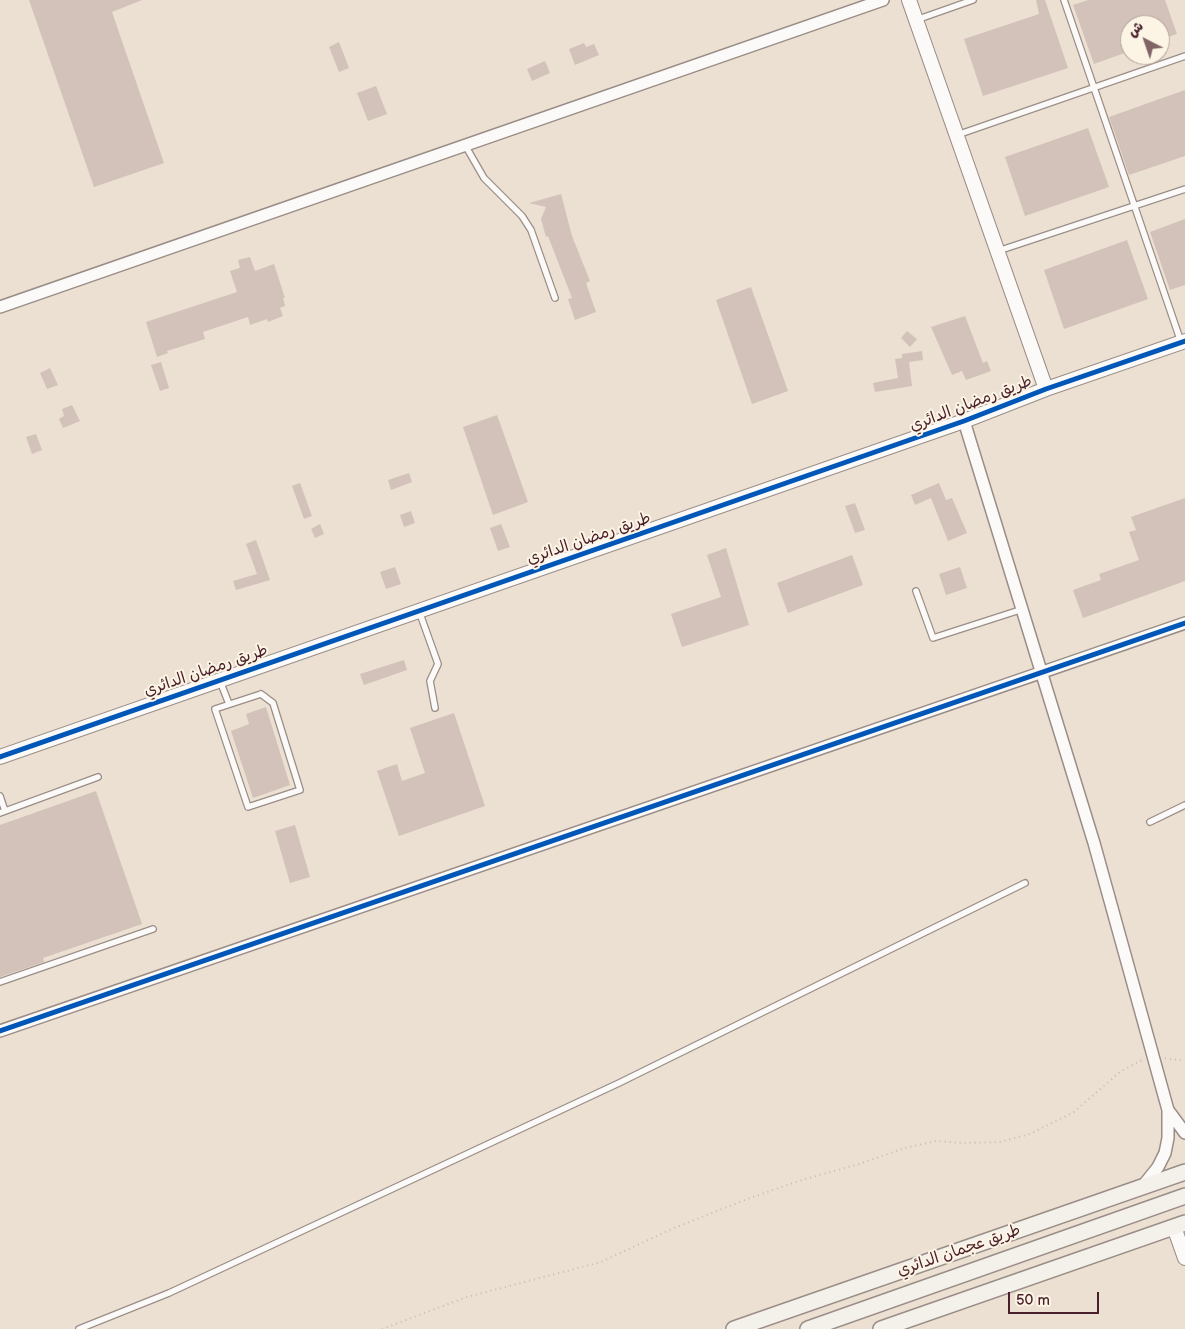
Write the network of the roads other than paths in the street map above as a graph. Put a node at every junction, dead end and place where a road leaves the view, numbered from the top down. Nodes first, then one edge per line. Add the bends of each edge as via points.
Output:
1 (883, 0) edge
2 (910, 0) edge
3 (973, 0) edge
4 (1064, 0) edge
5 (916, 20) junction
6 (1185, 56) edge
7 (1093, 88) junction
8 (957, 135) junction
9 (465, 145) junction
10 (1185, 189) edge
11 (1134, 206) junction
12 (998, 251) junction
13 (555, 298) dead end
14 (0, 307) edge
15 (1183, 341) edge
16 (1046, 389) junction
17 (964, 421) junction
18 (916, 591) dead end
19 (1023, 609) junction
20 (420, 611) junction
21 (1185, 623) edge
22 (1042, 672) junction
23 (220, 679) junction
24 (229, 704) junction
25 (436, 708) dead end
26 (0, 757) edge
27 (98, 778) dead end
28 (0, 796) edge
29 (1185, 805) edge
30 (3, 812) edge
31 (1150, 822) dead end
32 (1025, 883) dead end
33 (153, 929) dead end
34 (0, 982) edge
35 (0, 1031) edge
36 (1168, 1110) junction
37 (1185, 1133) edge
38 (1185, 1172) edge
39 (1142, 1187) junction
40 (1185, 1196) edge
41 (1180, 1225) edge
42 (1185, 1258) edge
43 (79, 1329) edge
44 (734, 1329) edge
45 (808, 1329) edge
46 (881, 1329) edge

1 - 9 street
2 - 5 street
3 - 5 lane
4 - 7 lane
5 - 8 street
6 - 7 lane
7 - 8 lane
7 - 11 lane
8 - 12 street
9 - 13 lane via 484,178 522,216 531,230
9 - 14 street
10 - 11 lane
11 - 12 lane
11 - 15 lane
12 - 16 street
15 - 16 street, طريق رمضان الدائري
16 - 17 street, طريق رمضان الدائري
17 - 19 street
17 - 20 street, طريق رمضان الدائري
18 - 19 lane via 933,638
19 - 22 street
20 - 23 street, طريق رمضان الدائري
20 - 25 lane via 438,664 430,681
21 - 22 street
22 - 35 street
22 - 36 street via 1094,843
23 - 24 lane
23 - 26 street, طريق رمضان الدائري
24 - 24 lane via 215,709 248,807 300,790 273,702 261,694
27 - 30 lane
28 - 30 lane
29 - 31 lane
32 - 43 lane via 558,1112 169,1293
33 - 34 lane
36 - 37 street
36 - 39 street via 1165,1153
38 - 39 main road, طريق عجمان الدائري
39 - 44 main road, طريق عجمان الدائري
40 - 45 main road, طريق عجمان الدائري
41 - 42 street
41 - 46 main road

